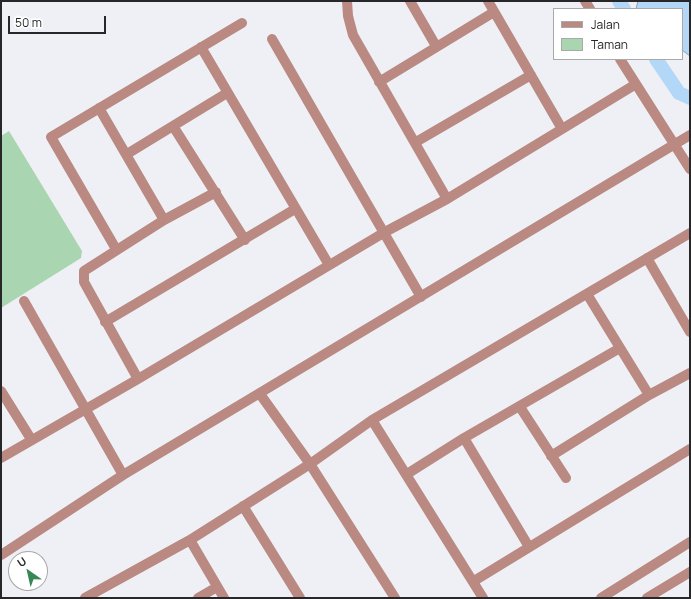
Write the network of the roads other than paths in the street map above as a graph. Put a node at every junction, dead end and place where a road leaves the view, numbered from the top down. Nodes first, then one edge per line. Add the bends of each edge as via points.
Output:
1 (347, 1) edge
2 (410, 1) edge
3 (488, 1) edge
4 (494, 12) junction
5 (242, 23) dead end
6 (272, 39) dead end
7 (436, 46) junction
8 (201, 47) junction
9 (621, 60) edge
10 (531, 75) junction
11 (379, 82) junction
12 (636, 84) junction
13 (227, 93) junction
14 (99, 108) junction
15 (173, 126) junction
16 (562, 129) junction
17 (690, 135) edge
18 (416, 142) junction
19 (674, 144) junction
20 (127, 154) junction
21 (690, 169) edge
22 (216, 192) junction
23 (447, 199) junction
24 (295, 209) junction
25 (164, 220) junction
26 (385, 232) junction
27 (690, 232) edge
28 (245, 240) junction
29 (116, 249) junction
30 (647, 258) junction
31 (329, 265) junction
32 (587, 294) junction
33 (422, 298) junction
34 (24, 301) dead end
35 (105, 322) junction
36 (690, 332) edge
37 (620, 348) junction
38 (690, 373) edge
39 (138, 379) junction
40 (1, 391) edge
41 (260, 394) junction
42 (649, 395) junction
43 (520, 407) junction
44 (85, 410) junction
45 (372, 420) junction
46 (464, 438) junction
47 (32, 439) junction
48 (690, 449) edge
49 (551, 456) junction
50 (1, 458) edge
51 (310, 464) junction
52 (407, 474) junction
53 (123, 475) junction
54 (566, 478) dead end
55 (244, 506) junction
56 (190, 540) junction
57 (690, 542) edge
58 (528, 547) junction
59 (1, 555) edge
60 (690, 572) edge
61 (474, 582) junction
62 (217, 587) junction
63 (84, 598) edge
64 (198, 598) edge
65 (224, 598) edge
66 (300, 598) edge
67 (395, 598) edge
68 (484, 598) edge
69 (601, 598) edge
70 (647, 598) edge

1 - 11 street via 353,35
2 - 7 street
3 - 4 street
4 - 7 street
4 - 10 street
5 - 8 street
6 - 26 street
7 - 11 street
8 - 13 street
8 - 14 street
9 - 12 street
10 - 16 street
10 - 18 street
11 - 18 street
12 - 16 street
12 - 19 street
13 - 15 street
13 - 24 street
14 - 20 street
14 - 29 street via 51,137
15 - 20 street
15 - 22 street
16 - 23 street
17 - 19 street
18 - 23 street
19 - 21 street
19 - 33 street
20 - 25 street
22 - 25 street
22 - 28 street
23 - 26 street
24 - 28 street
24 - 31 street
25 - 29 street
26 - 31 street
26 - 33 street
27 - 30 street
28 - 35 street
29 - 35 street via 84,271 84,282
30 - 32 street
30 - 36 street
31 - 39 street
32 - 37 street
32 - 45 street
33 - 41 street
34 - 44 street
35 - 39 street
37 - 42 street
37 - 43 street
38 - 42 street
39 - 44 street
40 - 47 street
41 - 51 street
41 - 53 street
42 - 49 street
43 - 46 street
43 - 49 street
44 - 47 street
44 - 53 street
45 - 51 street
45 - 52 street
46 - 52 street
46 - 58 street
47 - 50 street
48 - 58 street
49 - 54 street
51 - 55 street
51 - 67 street
52 - 61 street
53 - 59 street
55 - 56 street
55 - 66 street
56 - 62 street
56 - 63 street
57 - 69 street
58 - 61 street
60 - 70 street
61 - 68 street
62 - 64 street
62 - 65 street

